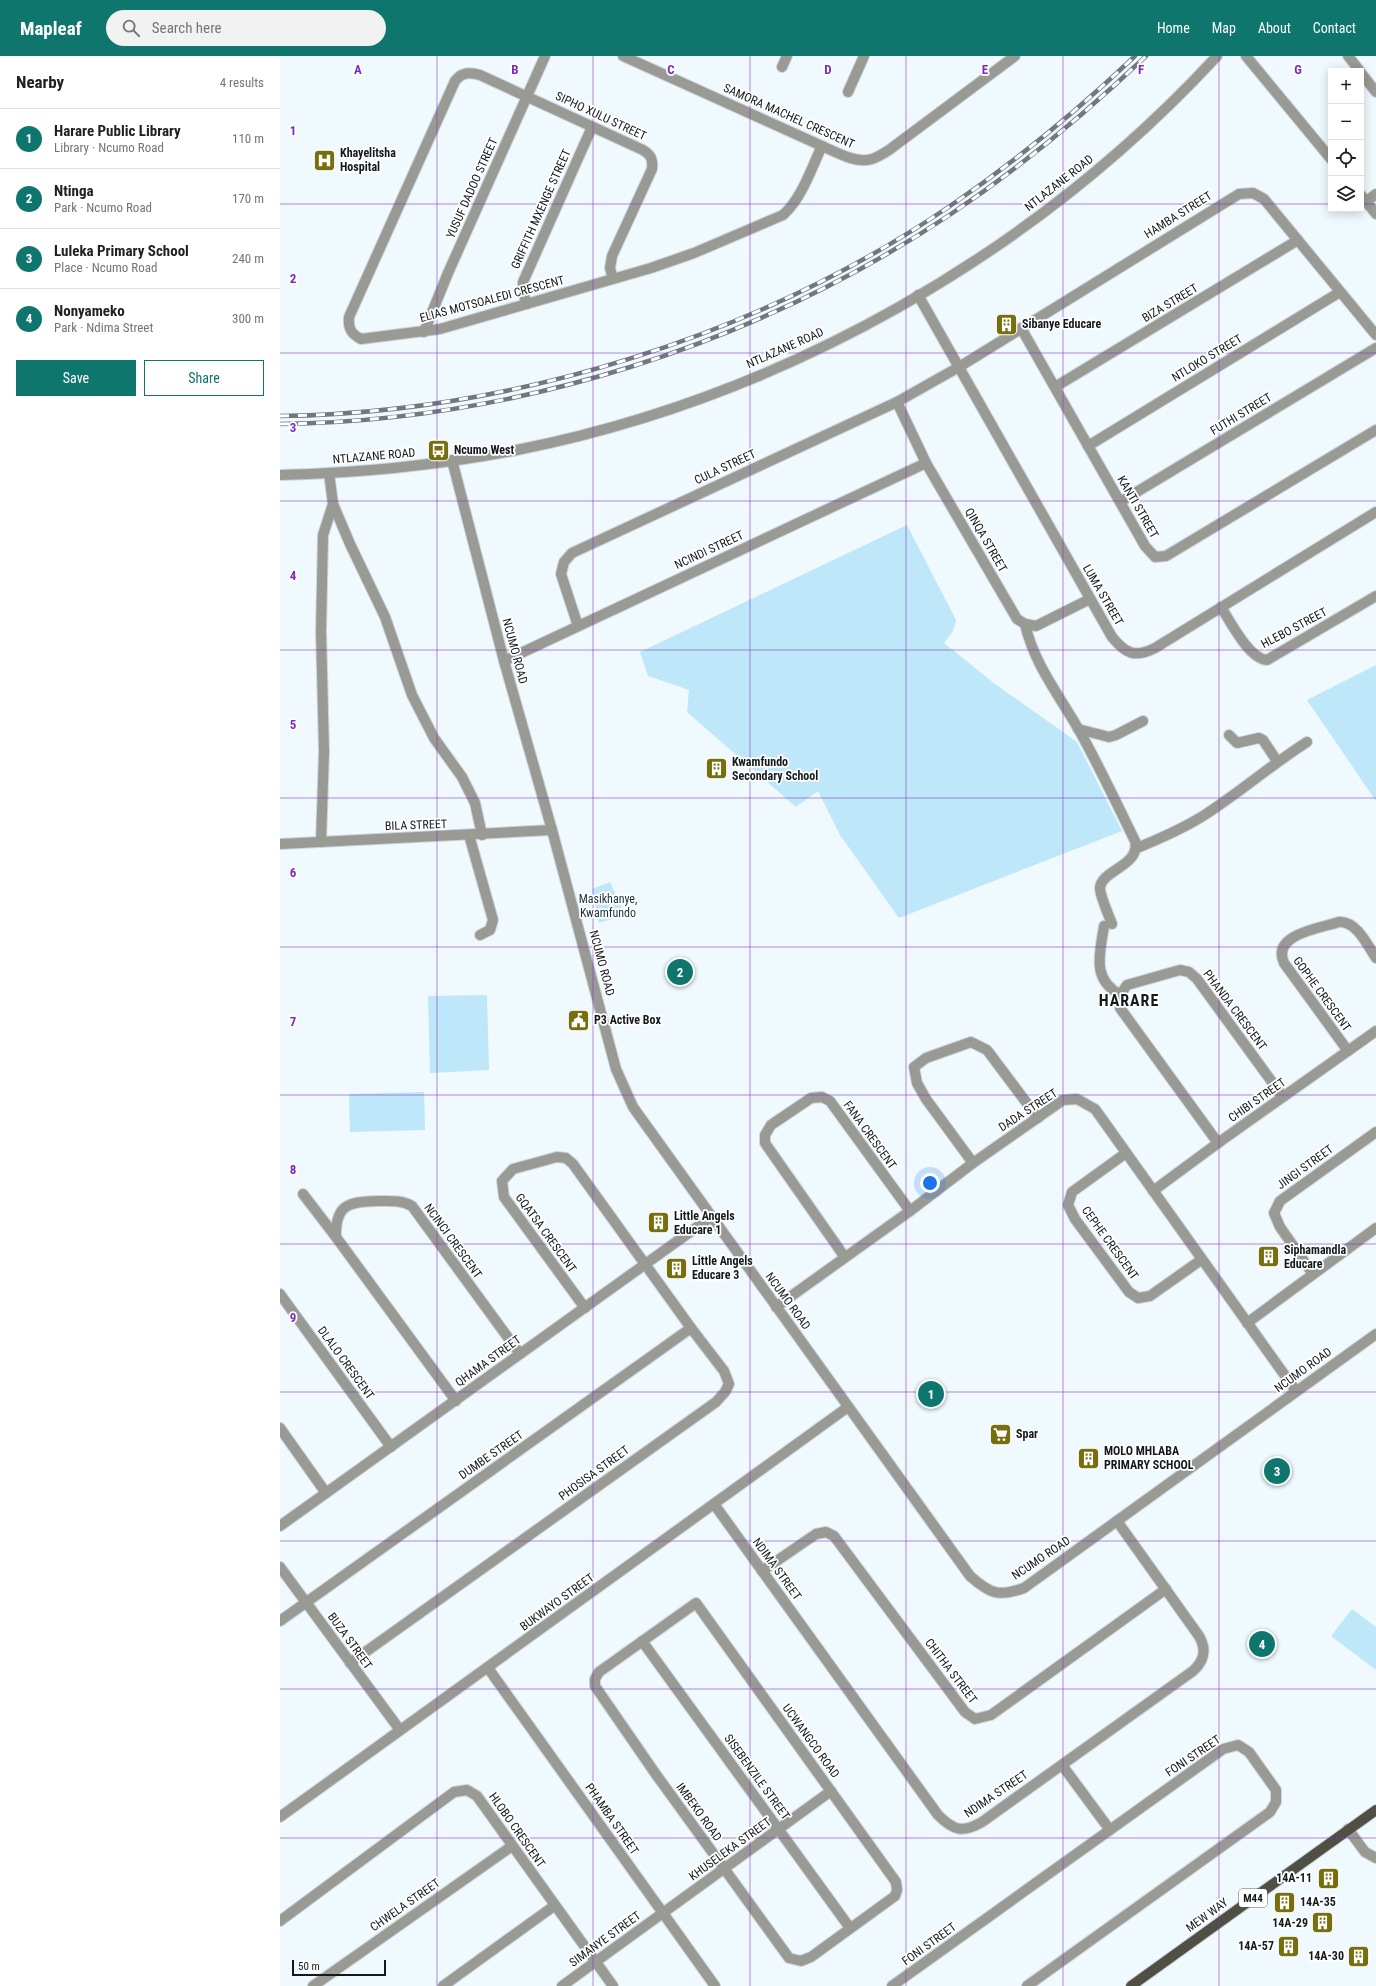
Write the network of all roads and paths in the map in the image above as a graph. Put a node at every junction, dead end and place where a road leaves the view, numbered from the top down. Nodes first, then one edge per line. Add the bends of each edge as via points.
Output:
1 (545, 56) edge
2 (623, 56) edge
3 (787, 56) edge
4 (864, 56) edge
5 (1015, 56) edge
6 (1217, 56) edge
7 (1246, 56) edge
8 (1348, 56) edge
9 (782, 67) dead end
10 (1357, 68) edge
11 (1364, 77) edge
12 (848, 92) dead end
13 (1376, 92) edge
14 (527, 97) junction
15 (592, 127) junction
16 (822, 146) junction
17 (1328, 155) edge
18 (1376, 194) edge
19 (1364, 199) edge
20 (1376, 214) edge
21 (1298, 240) junction
22 (613, 279) junction
23 (1340, 292) junction
24 (918, 295) junction
25 (527, 304) junction
26 (1022, 328) junction
27 (424, 332) junction
28 (1376, 335) edge
29 (1376, 348) edge
30 (959, 367) junction
31 (1055, 388) junction
32 (897, 402) junction
33 (1376, 430) edge
34 (1088, 446) junction
35 (452, 460) junction
36 (926, 463) junction
37 (329, 473) junction
38 (280, 475) edge
39 (1120, 502) junction
40 (333, 504) junction
41 (1376, 512) edge
42 (1376, 596) edge
43 (1090, 599) junction
44 (1221, 607) junction
45 (1025, 624) junction
46 (578, 626) junction
47 (504, 661) junction
48 (1143, 721) dead end
49 (1078, 729) junction
50 (1229, 735) dead end
51 (1307, 742) dead end
52 (1277, 761) junction
53 (552, 830) junction
54 (469, 835) junction
55 (482, 835) junction
56 (321, 842) junction
57 (280, 844) edge
58 (1137, 848) junction
59 (480, 935) dead end
60 (1376, 958) edge
61 (1120, 995) junction
62 (1376, 1031) edge
63 (1348, 1051) junction
64 (1283, 1097) junction
65 (1038, 1118) junction
66 (1376, 1132) edge
67 (1218, 1143) junction
68 (1126, 1153) junction
69 (973, 1163) junction
70 (1154, 1191) junction
71 (303, 1194) dead end
72 (910, 1211) junction
73 (711, 1217) junction
74 (1376, 1228) edge
75 (336, 1237) junction
76 (844, 1256) junction
77 (1201, 1260) junction
78 (646, 1264) junction
79 (1313, 1274) junction
80 (280, 1294) edge
81 (776, 1307) junction
82 (585, 1308) junction
83 (1247, 1323) junction
84 (691, 1328) junction
85 (1376, 1334) edge
86 (520, 1354) junction
87 (1296, 1391) junction
88 (456, 1401) junction
89 (848, 1407) junction
90 (280, 1428) edge
91 (391, 1447) junction
92 (326, 1493) junction
93 (714, 1504) junction
94 (1117, 1521) junction
95 (280, 1526) edge
96 (280, 1567) edge
97 (762, 1571) junction
98 (1166, 1589) junction
99 (306, 1602) junction
100 (696, 1603) joint
101 (280, 1621) edge
102 (642, 1641) junction
103 (350, 1663) junction
104 (488, 1668) junction
105 (400, 1730) junction
106 (1062, 1765) junction
107 (831, 1792) junction
108 (1376, 1810) edge
109 (280, 1817) edge
110 (1348, 1829) junction
111 (779, 1830) junction
112 (1110, 1830) junction
113 (512, 1846) junction
114 (1376, 1858) edge
115 (725, 1869) junction
116 (895, 1896) joint
117 (554, 1906) junction
118 (663, 1913) junction
119 (280, 1921) edge
120 (850, 1928) junction
121 (596, 1962) junction
122 (314, 1986) edge
123 (443, 1986) edge
124 (562, 1986) edge
125 (613, 1986) edge
126 (715, 1986) edge
127 (892, 1986) edge
128 (1028, 1986) edge
129 (1131, 1986) edge

1 - 14 street, YUSUF DADOO STREET
2 - 16 street, SAMORA MACHEL CRESCENT
3 - 9 street
4 - 12 street
5 - 16 street, SAMORA MACHEL CRESCENT via 889,150 873,159 848,157
6 - 24 street, NTLAZANE ROAD via 1165,110 1080,184 988,252
7 - 17 street
8 - 10 street
11 - 13 street
14 - 15 street, SIPHO XULU STREET
14 - 27 street, YUSUF DADOO STREET
14 - 27 street, ELIAS MOTSOALEDI CRESCENT via 472,72 465,73 455,81 348,322 352,332 361,339
15 - 22 street, SIPHO XULU STREET via 643,150 653,161 647,180 612,256 610,268
15 - 25 street, GRIFFITH MXENGE STREET via 523,282 523,294
16 - 22 street, ELIAS MOTSOALEDI CRESCENT via 791,209 783,215 694,253
18 - 19 street
19 - 20 street
21 - 23 street, HAMBA STREET
21 - 26 street, HAMBA STREET via 1264,199 1252,193 1239,194
21 - 31 street, BIZA STREET
22 - 25 street, ELIAS MOTSOALEDI CRESCENT
23 - 28 street, HAMBA STREET
23 - 34 street, NTLOKO STREET
24 - 30 street, LUMA STREET
24 - 35 street, NTLAZANE ROAD via 796,359 711,394 602,429 517,450
25 - 27 street, ELIAS MOTSOALEDI CRESCENT
26 - 30 street, HAMBA STREET
26 - 31 street, KANTI STREET
29 - 39 street, FUTHI STREET
30 - 32 street, CULA STREET
30 - 43 street, LUMA STREET
31 - 34 street, KANTI STREET
32 - 36 street, QINQA STREET
32 - 46 street, CULA STREET via 572,553 564,562 561,574
33 - 39 street, KANTI STREET via 1166,556 1155,557 1151,554
34 - 39 street, KANTI STREET
35 - 37 street, NTLAZANE ROAD via 392,469
35 - 47 street, NCUMO ROAD
36 - 45 street, QINQA STREET via 1017,619
36 - 46 street, NCINDI STREET
37 - 38 street, NTLAZANE ROAD
37 - 40 street
40 - 55 street via 385,617 412,695 434,738 462,777 475,803
40 - 56 street via 323,535 320,630 324,752
41 - 44 street, LUMA STREET
42 - 44 street, HLEBO STREET via 1266,660 1252,652
43 - 44 street, LUMA STREET via 1112,637 1124,649 1134,654 1145,653 1155,648
43 - 45 street via 1036,626
45 - 49 street via 1029,644 1036,659
46 - 47 street, NCINDI STREET
47 - 53 street, NCUMO ROAD
48 - 49 street via 1109,737
49 - 58 street via 1136,841
50 - 52 street via 1237,743 1260,738 1264,740
51 - 52 street
52 - 58 street via 1202,816 1170,834
53 - 55 street, BILA STREET
53 - 73 street, NCUMO ROAD via 616,1069 627,1096
54 - 55 street, BILA STREET
54 - 56 street, BILA STREET
54 - 59 street via 493,920 490,930
56 - 57 street, BILA STREET
58 - 61 street via 1134,855 1103,881 1100,888 1108,925 1098,964 1102,976 1112,990
60 - 63 street, GOPHE CRESCENT via 1353,927 1346,922 1293,936 1281,951 1284,963
61 - 64 street, PHANDA CRESCENT via 1127,985 1180,970 1189,972 1197,979
61 - 67 street via 1120,1008
62 - 63 street, CHIBI STREET
63 - 64 street, CHIBI STREET
64 - 67 street, CHIBI STREET
65 - 68 street, DADA STREET via 1063,1100 1077,1099 1095,1109
65 - 69 street, DADA STREET
65 - 69 street via 988,1050 971,1042 926,1058 914,1067 917,1083
66 - 79 street, JINGI STREET via 1280,1201 1274,1213 1280,1227
67 - 70 street, CHIBI STREET
68 - 70 street, DADA STREET
68 - 77 street, CEPHE CRESCENT via 1072,1192 1068,1205 1075,1219 1129,1292 1138,1298 1150,1296
69 - 72 street, DADA STREET
70 - 77 street, DADA STREET
71 - 75 street
72 - 76 street, DADA STREET
72 - 76 street, FANA CRESCENT via 830,1101 822,1097 811,1098 771,1126 765,1135 765,1143
73 - 78 street, QHAMA STREET
73 - 81 street, NCUMO ROAD
74 - 79 street
75 - 86 street, NCINCI CRESCENT via 339,1214 346,1205 400,1201 412,1206
75 - 88 street
76 - 81 street, DADA STREET
77 - 83 street, DADA STREET
78 - 82 street, QHAMA STREET
78 - 82 street, GQATSA CRESCENT via 570,1160 557,1157 513,1168 502,1181 504,1196
78 - 84 street, PHOSISA STREET
79 - 83 street
80 - 91 street, DLALO CRESCENT
81 - 89 street, NCUMO ROAD
82 - 86 street, QHAMA STREET
83 - 87 street, DADA STREET
84 - 99 street, DUMBE STREET
84 - 103 street, PHOSISA STREET via 726,1376 728,1384 721,1397
85 - 87 street, NCUMO ROAD
86 - 88 street, QHAMA STREET
87 - 94 street, NCUMO ROAD
88 - 91 street, QHAMA STREET
89 - 93 street, BUKWAYO STREET
89 - 94 street, NCUMO ROAD via 970,1576 984,1589 1007,1594 1024,1588
90 - 92 street
91 - 92 street, QHAMA STREET
92 - 95 street, QHAMA STREET
93 - 97 street, NDIMA STREET
93 - 104 street, BUKWAYO STREET
94 - 98 street, NDIMA STREET
96 - 99 street, BUZA STREET
97 - 98 street, CHITHA STREET via 816,1534 826,1532 834,1536 965,1712 975,1719 991,1715
97 - 106 street, NDIMA STREET via 938,1815 952,1828 969,1829 982,1822
98 - 106 street, NDIMA STREET via 1203,1644 1201,1664
99 - 101 street, DUMBE STREET
99 - 103 street, BUZA STREET
100 - 102 street, IMBEKO ROAD
100 - 107 street, UCWANGCO ROAD
102 - 111 street, SISEBENZILE STREET
102 - 115 street, IMBEKO ROAD via 599,1672 595,1683 597,1691
103 - 105 street, BUZA STREET
104 - 105 street, BUKWAYO STREET
104 - 118 street, PHAMBA STREET
105 - 109 street, BUKWAYO STREET
106 - 112 street
107 - 111 street, KHUSELEKA STREET
107 - 116 street, UCWANGCO ROAD via 894,1878 897,1890
108 - 110 main road, MEW WAY / M44
110 - 114 street via 1365,1852
110 - 129 main road, MEW WAY / M44
111 - 115 street, KHUSELEKA STREET
111 - 120 street, SISEBENZILE STREET
112 - 127 street, FONI STREET
112 - 128 street, FONI STREET via 1227,1747 1238,1745 1249,1752 1276,1790 1276,1802 1270,1812
113 - 117 street, HLOBO CRESCENT
113 - 119 street, HLOBO CRESCENT via 477,1796 467,1790 454,1792
113 - 122 street, CHWELA STREET
115 - 118 street, KHUSELEKA STREET
115 - 120 street, IMBEKO ROAD via 789,1958 793,1960 801,1961 811,1957
116 - 120 street, IMBEKO ROAD
117 - 121 street, HLOBO CRESCENT
117 - 123 street
118 - 121 street, SIMANYE STREET
118 - 126 street, PHAMBA STREET
121 - 124 street, SIMANYE STREET
121 - 125 street, HLOBO CRESCENT

